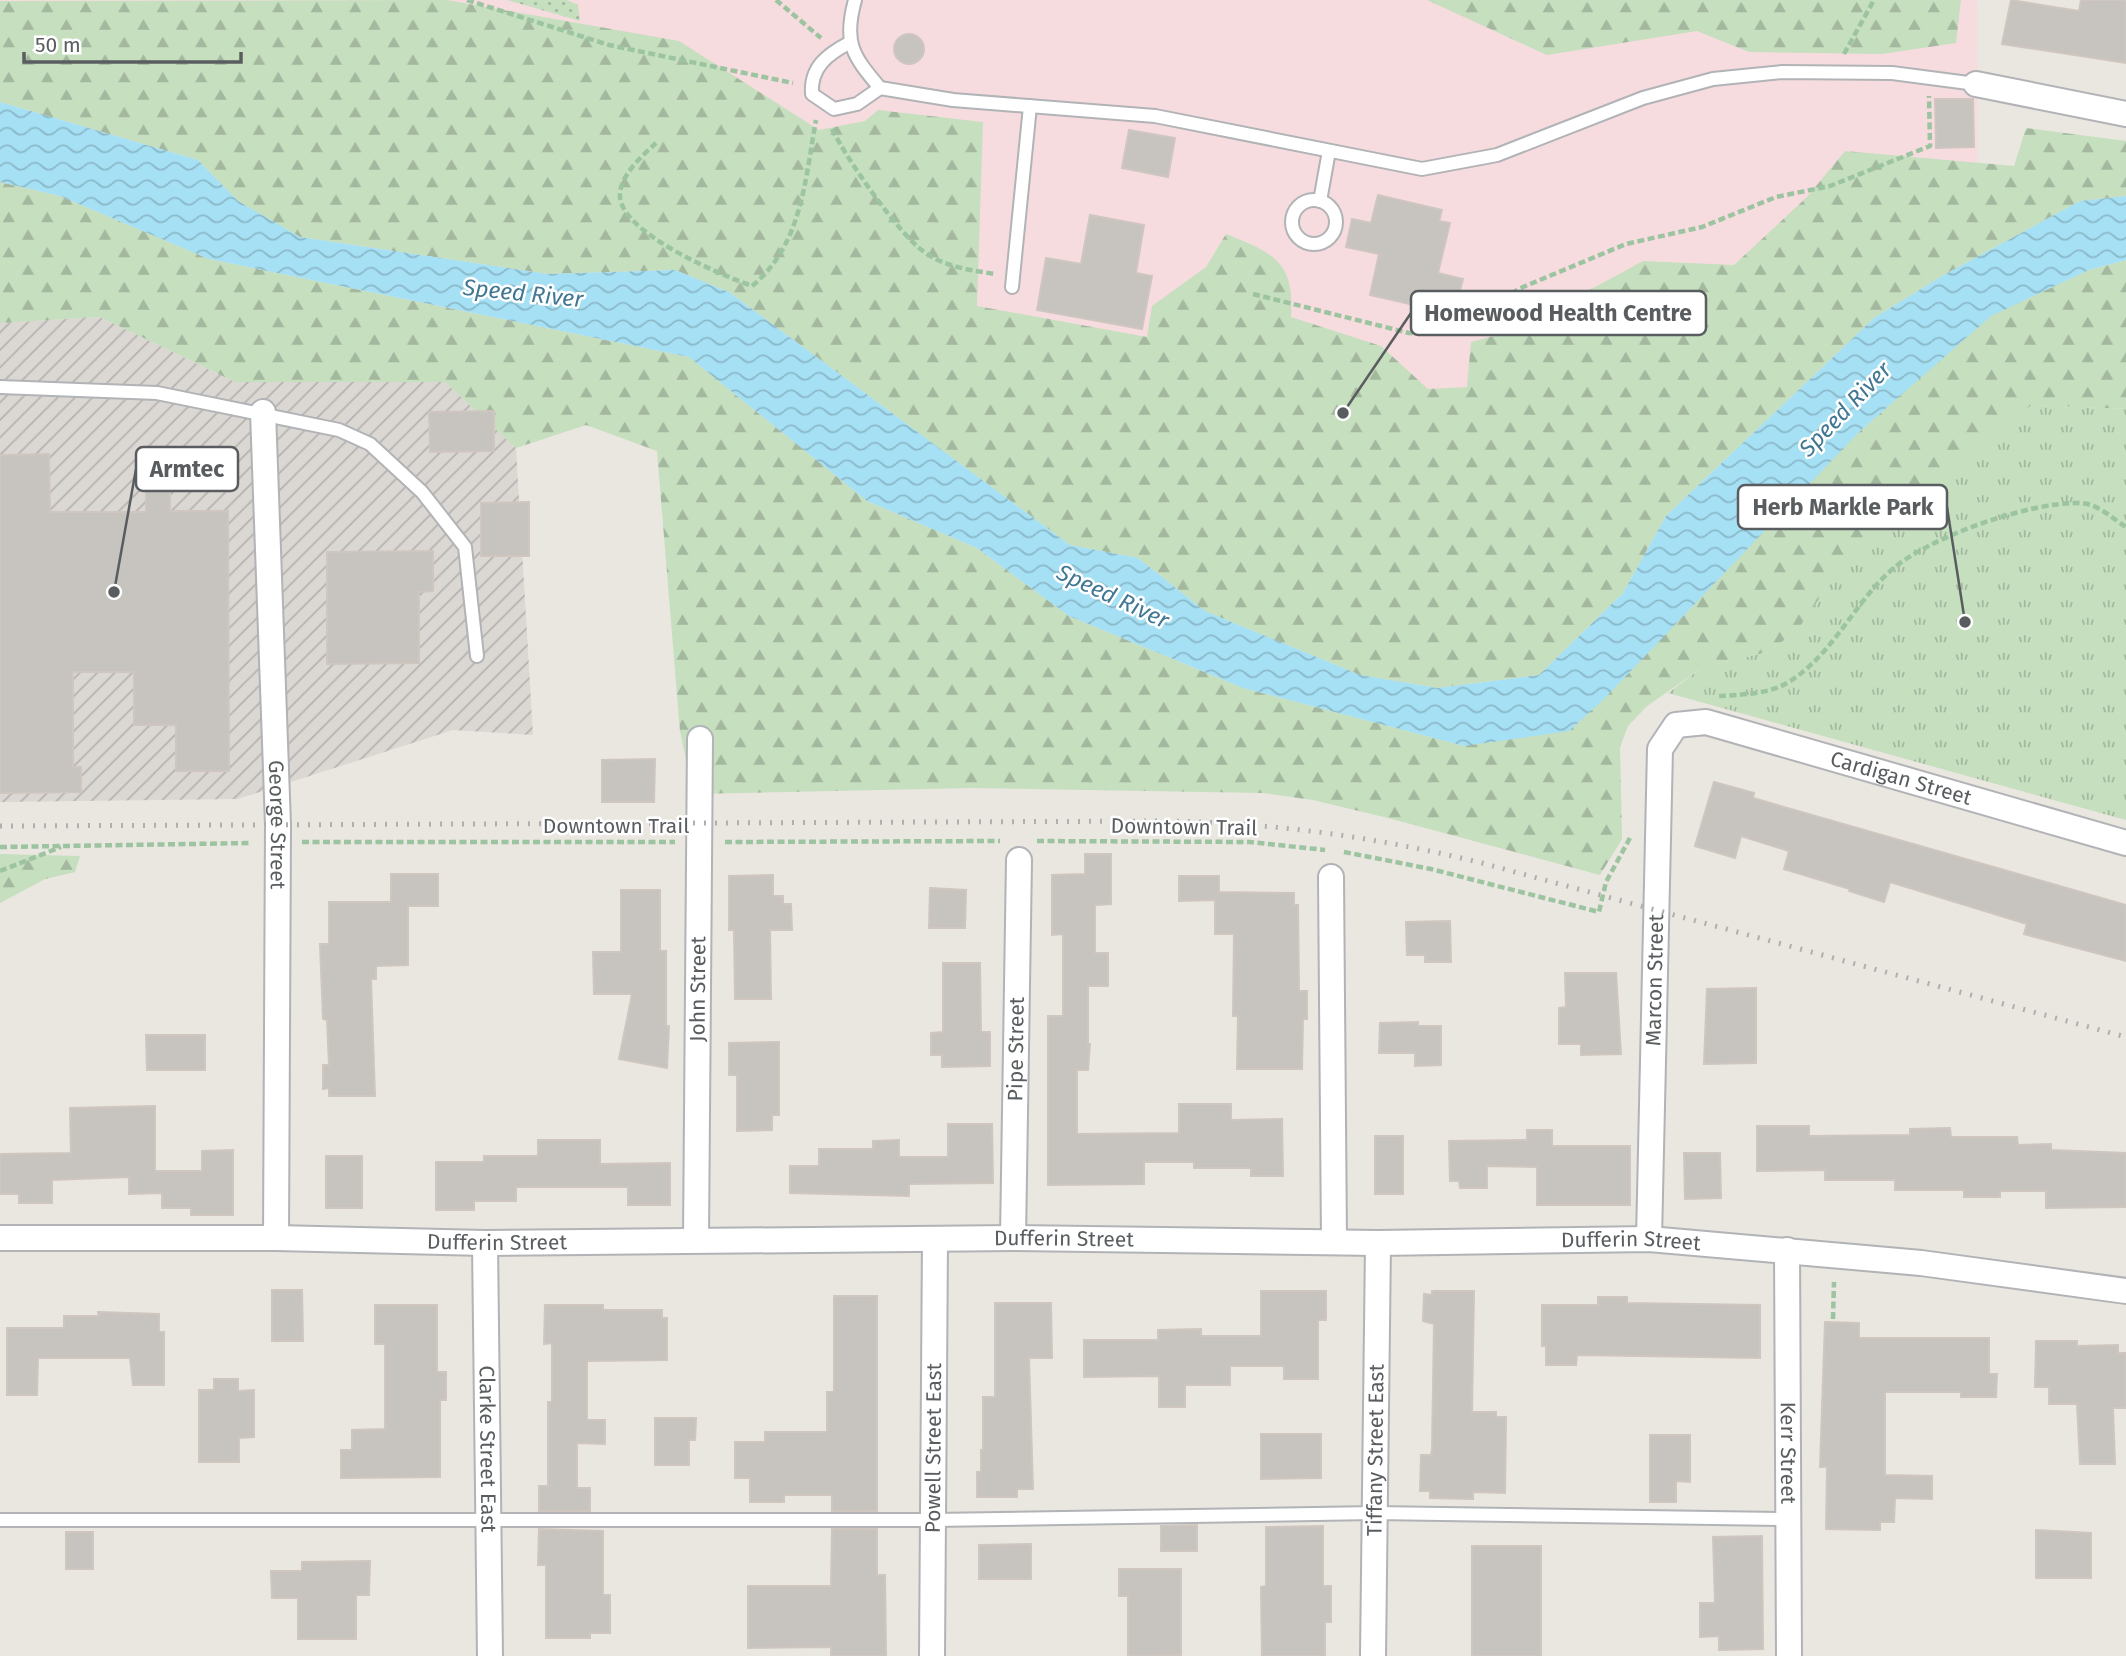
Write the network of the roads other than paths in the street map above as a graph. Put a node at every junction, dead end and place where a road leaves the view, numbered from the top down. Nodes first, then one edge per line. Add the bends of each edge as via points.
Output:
1 (855, 0) edge
2 (849, 43) junction
3 (1976, 85) joint
4 (880, 88) junction
5 (1030, 106) junction
6 (2126, 114) edge
7 (1329, 151) junction
8 (1320, 201) dead end
9 (1013, 282) road end
10 (0, 387) edge
11 (263, 412) junction
12 (477, 656) dead end
13 (1676, 726) joint
14 (700, 739) dead end
15 (2126, 843) edge
16 (1020, 847) road end
17 (1331, 877) dead end
18 (0, 1238) edge
19 (276, 1238) junction
20 (1013, 1238) junction
21 (696, 1239) junction
22 (1649, 1239) junction
23 (935, 1240) junction
24 (1334, 1241) junction
25 (485, 1243) junction
26 (1378, 1243) junction
27 (1787, 1250) junction
28 (2126, 1291) edge
29 (1375, 1513) junction
30 (487, 1518) junction
31 (0, 1520) edge
32 (933, 1520) junction
33 (1788, 1520) junction
34 (490, 1656) edge
35 (932, 1656) edge
36 (1373, 1656) edge
37 (1789, 1656) edge

1 - 2 lane
2 - 4 lane
2 - 4 lane via 821,62 812,94 834,109 845,108
3 - 6 street
3 - 7 lane via 1892,73 1782,72 1713,79 1643,98 1497,155 1422,169
4 - 5 lane
5 - 7 lane via 1156,116
5 - 9 lane
7 - 8 lane
10 - 11 lane via 157,393
11 - 12 lane via 339,430 370,444 395,464 447,521 465,547
11 - 19 street, George Street via 278,842
13 - 15 street, Cardigan Street via 1706,722
13 - 22 street, Marcon Street via 1660,748
14 - 21 street, John Street
16 - 20 street, Pipe Street
17 - 24 street
18 - 19 street, Dufferin Street
19 - 25 street, Dufferin Street
20 - 23 street, Dufferin Street
20 - 24 street, Dufferin Street
21 - 23 street, Dufferin Street
21 - 25 street, Dufferin Street
22 - 26 street, Dufferin Street
22 - 27 street, Dufferin Street
23 - 32 street, Powell Street East
24 - 26 street, Dufferin Street
25 - 30 street, Clarke Street East
26 - 29 street, Tiffany Street East
27 - 28 street, Dufferin Street
27 - 33 street, Kerr Street
29 - 32 lane
29 - 33 lane
29 - 36 street, Tiffany Street East
30 - 31 lane
30 - 32 lane
30 - 34 street, Clarke Street East
32 - 35 street, Powell Street East
33 - 37 street, Kerr Street

